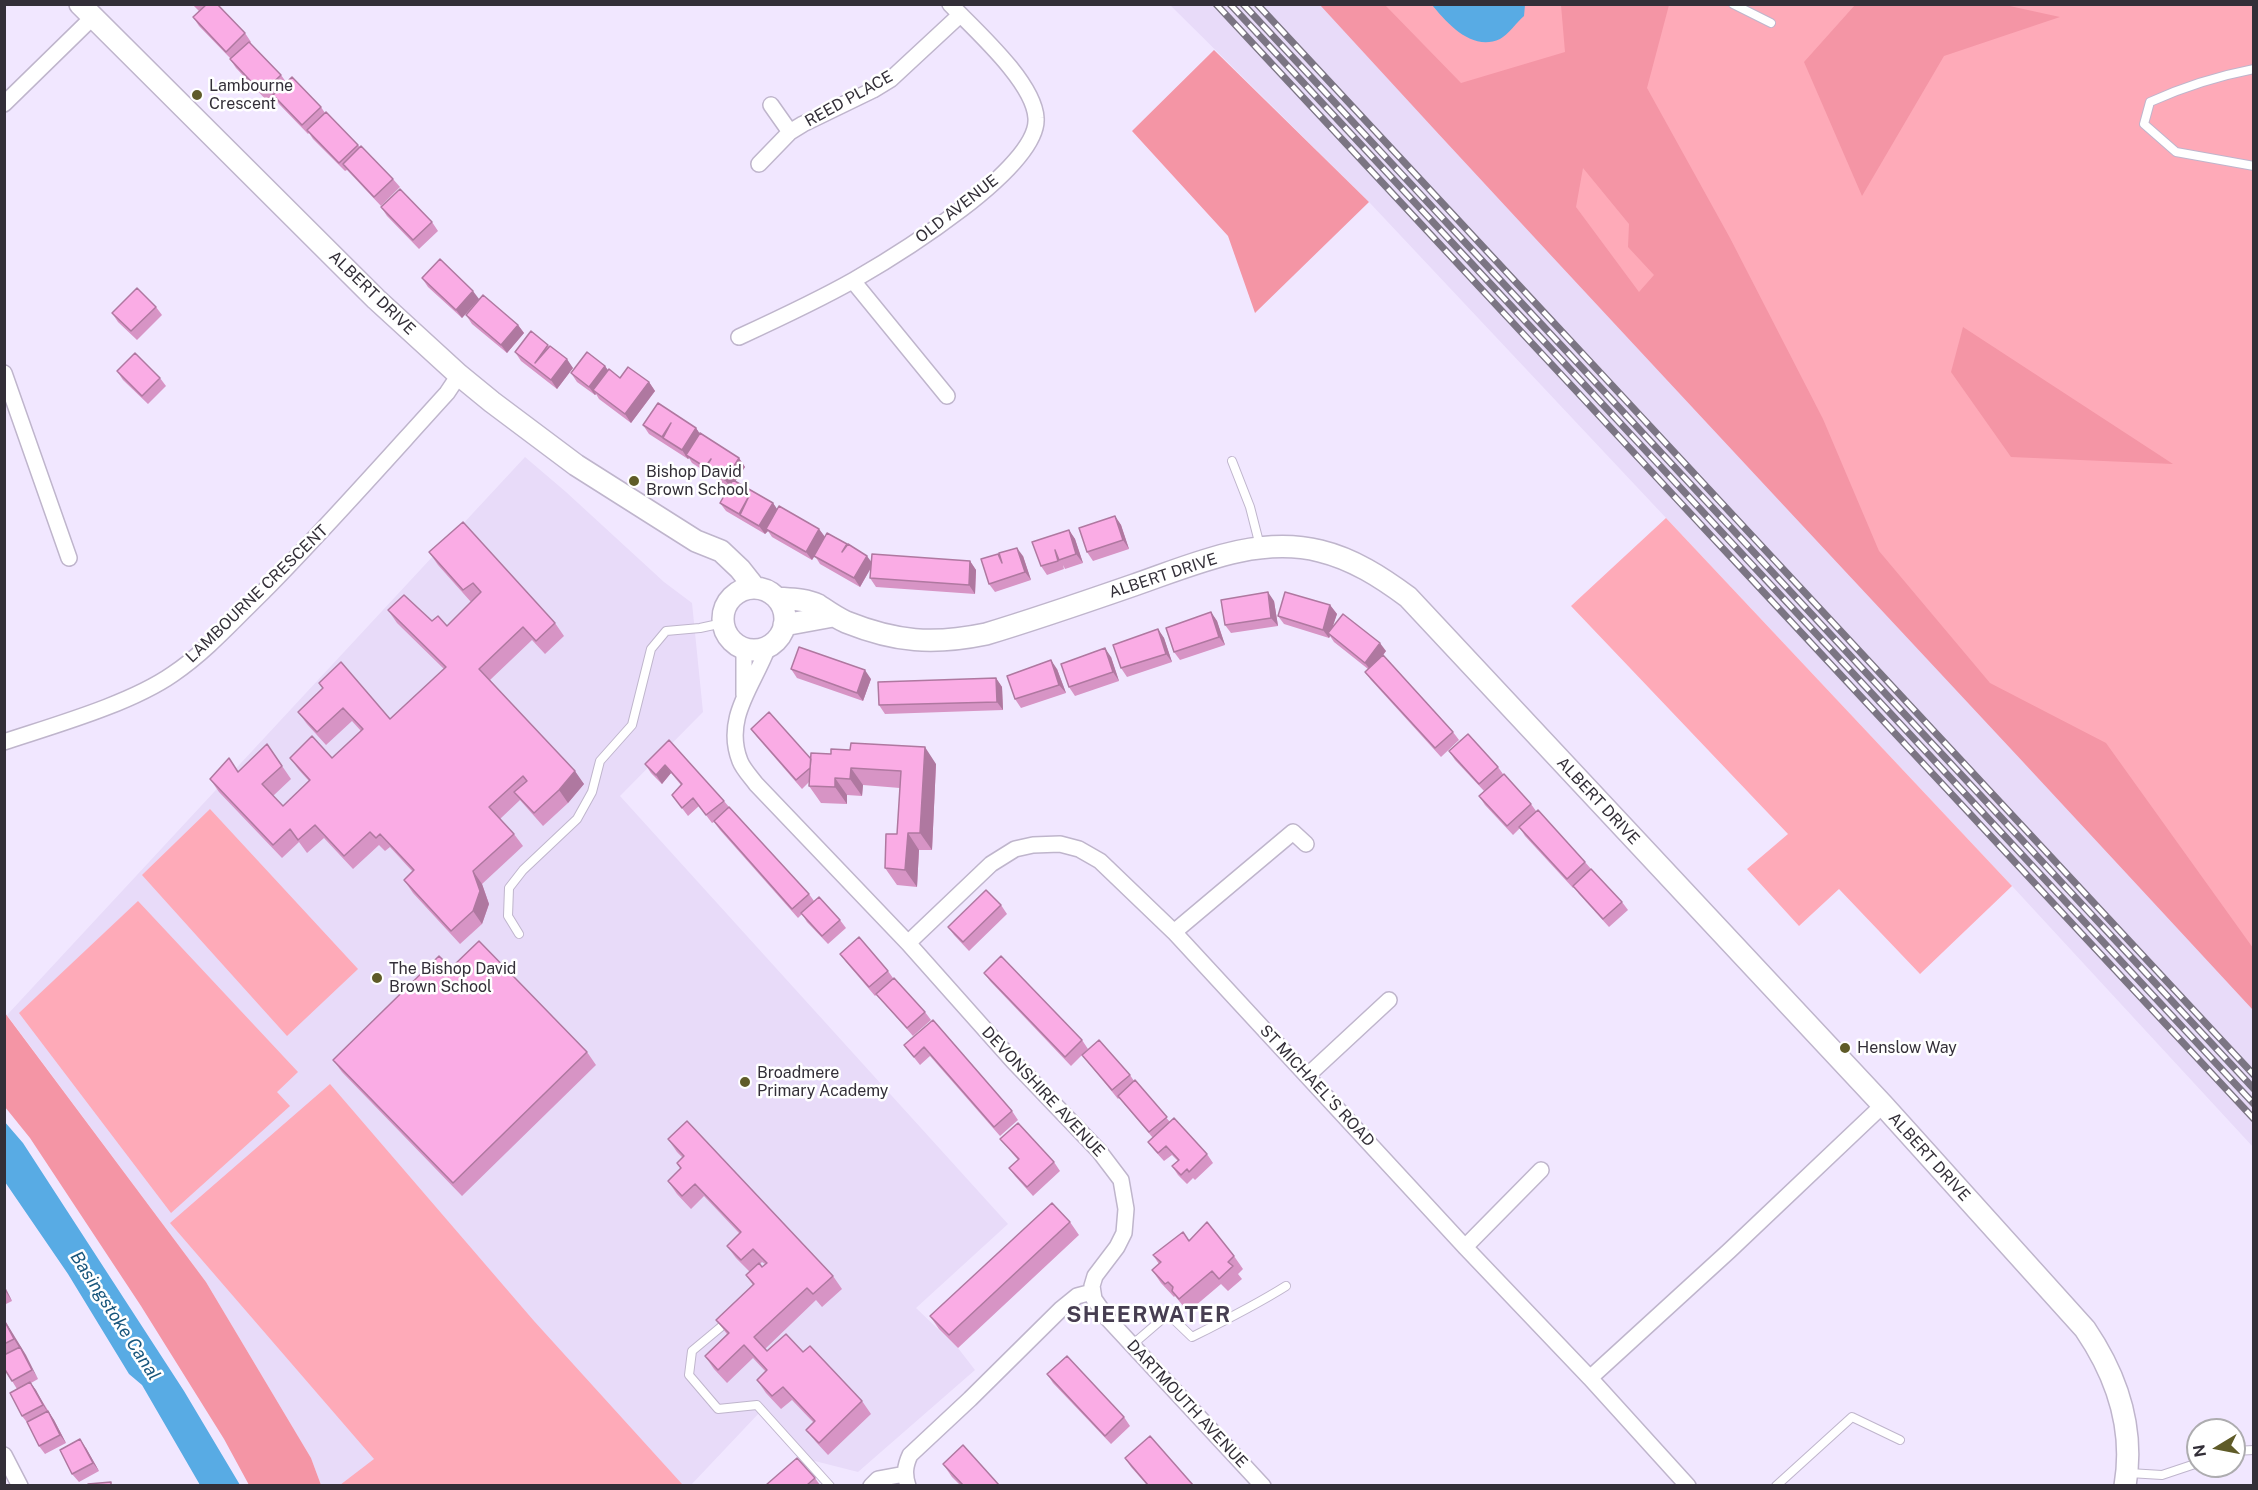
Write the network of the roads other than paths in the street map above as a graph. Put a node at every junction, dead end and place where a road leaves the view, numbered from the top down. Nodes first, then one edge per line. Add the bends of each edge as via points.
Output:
1 (1733, 4) edge
2 (955, 10) edge
3 (86, 11) edge
4 (1771, 23) dead end
5 (2253, 69) edge
6 (4, 104) edge
7 (771, 105) dead end
8 (790, 132) junction
9 (759, 164) dead end
10 (2253, 166) edge
11 (853, 281) junction
12 (739, 337) dead end
13 (4, 373) edge
14 (459, 375) junction
15 (947, 396) dead end
16 (1232, 461) dead end
17 (1261, 547) junction
18 (69, 558) dead end
19 (745, 591) junction
20 (777, 598) junction
21 (833, 616) junction
22 (723, 622) junction
23 (784, 626) junction
24 (768, 647) junction
25 (744, 649) junction
26 (744, 695) junction
27 (4, 742) edge
28 (1306, 844) dead end
29 (1174, 932) junction
30 (519, 934) dead end
31 (908, 943) junction
32 (1389, 1000) dead end
33 (1307, 1076) junction
34 (1883, 1105) junction
35 (1540, 1170) dead end
36 (1465, 1247) junction
37 (1286, 1286) dead end
38 (1092, 1292) junction
39 (732, 1317) edge
40 (1132, 1345) junction
41 (1590, 1378) junction
42 (1900, 1440) dead end
43 (4, 1455) edge
44 (2186, 1467) edge
45 (2126, 1479) edge
46 (906, 1480) edge
47 (20, 1485) edge
48 (830, 1485) edge
49 (871, 1485) edge
50 (1263, 1485) edge
51 (1688, 1485) edge
52 (1776, 1485) edge

1 - 4 lane
2 - 8 street, REED PLACE via 891,79
2 - 11 street, OLD AVENUE via 984,37 1030,94 1036,114 1035,133 993,183 923,237
3 - 6 street
3 - 14 street, ALBERT DRIVE via 376,299
5 - 10 lane via 2227,74 2150,102 2144,124 2176,152
7 - 8 street, REED PLACE
8 - 9 street, REED PLACE
11 - 12 street, OLD AVENUE
11 - 15 street
13 - 18 street
14 - 19 street, ALBERT DRIVE via 576,465 696,541 726,576
14 - 27 street, LAMBOURNE CRESCENT via 308,547 199,654 144,690
16 - 17 lane
17 - 21 street, ALBERT DRIVE via 1197,564 1019,624 956,640 933,642 877,633
17 - 34 street, ALBERT DRIVE via 1318,550 1343,558 1408,597
19 - 20 street via 770,593
19 - 22 street via 728,602
20 - 21 street, ALBERT DRIVE via 805,601
20 - 23 street via 784,611
21 - 23 street
22 - 25 street via 726,634
22 - 30 lane via 666,631 651,649 632,725 600,761 592,792 577,819 509,888 508,916
23 - 24 street via 779,638
24 - 25 street
24 - 26 street, DEVONSHIRE AVENUE
25 - 26 street, DEVONSHIRE AVENUE
26 - 31 street, DEVONSHIRE AVENUE via 734,738 741,763 756,784
28 - 29 street via 1293,832
29 - 31 street, ST MICHAEL'S ROAD via 1100,861 1079,849 1044,844 1000,856
29 - 33 street, ST MICHAEL'S ROAD
31 - 38 street, DEVONSHIRE AVENUE via 1099,1151 1121,1180 1126,1209 1124,1233 1095,1276
32 - 33 street
33 - 36 street, ST MICHAEL'S ROAD
34 - 41 street
34 - 45 street, ALBERT DRIVE via 2085,1329 2098,1349 2110,1370 2127,1428
35 - 36 street
36 - 41 street, ST MICHAEL'S ROAD
37 - 40 lane via 1192,1337 1168,1314
38 - 40 street, DARTMOUTH AVENUE via 1097,1305
38 - 46 street via 1077,1296 1061,1309 910,1455 905,1464
39 - 48 lane via 692,1351 689,1375 718,1409 757,1406
40 - 50 street, DARTMOUTH AVENUE
41 - 51 street, ST MICHAEL'S ROAD
42 - 52 lane via 1852,1417
43 - 47 street
44 - 45 lane via 2162,1475
46 - 49 street via 878,1479

